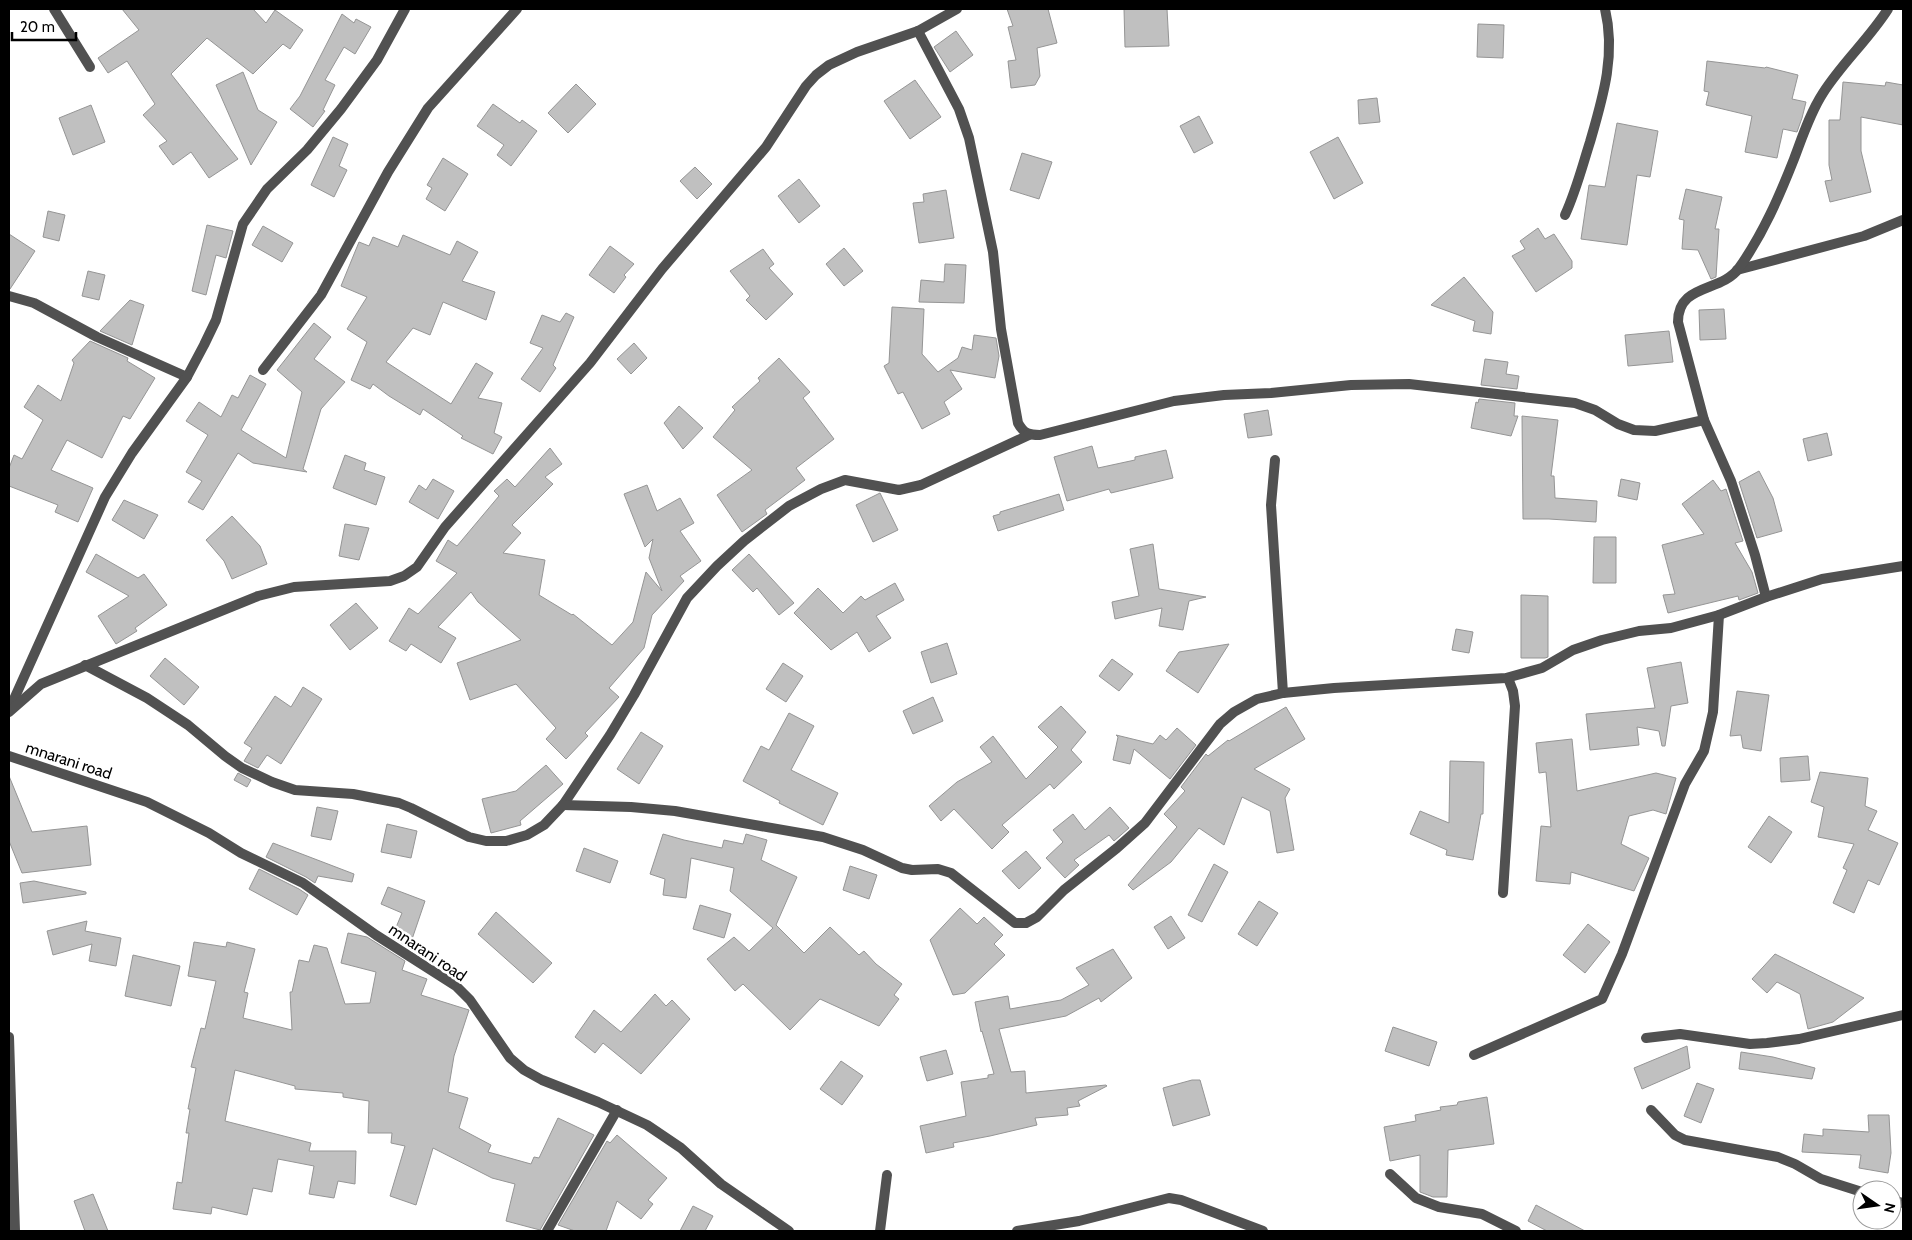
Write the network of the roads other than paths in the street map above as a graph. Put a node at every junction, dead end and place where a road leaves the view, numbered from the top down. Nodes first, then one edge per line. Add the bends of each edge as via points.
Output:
1 (54, 9) edge
2 (405, 9) edge
3 (517, 9) edge
4 (957, 9) edge
5 (1605, 9) edge
6 (1888, 9) edge
7 (918, 31) junction
8 (90, 67) dead end
9 (1565, 215) dead end
10 (1903, 220) edge
11 (1737, 270) junction
12 (9, 296) edge
13 (263, 370) dead end
14 (187, 378) junction
15 (1704, 420) junction
16 (1029, 435) junction
17 (1275, 460) dead end
18 (1903, 566) edge
19 (1766, 597) junction
20 (1719, 615) junction
21 (85, 665) junction
22 (1508, 678) junction
23 (1284, 693) junction
24 (9, 712) edge
25 (9, 756) edge
26 (562, 805) junction
27 (1503, 893) dead end
28 (1903, 1015) edge
29 (9, 1037) edge
30 (1646, 1038) dead end
31 (1474, 1055) dead end
32 (616, 1110) junction
33 (1651, 1110) dead end
34 (1390, 1174) dead end
35 (887, 1175) dead end
36 (1852, 1189) edge
37 (15, 1231) edge
38 (548, 1231) edge
39 (789, 1231) edge
40 (880, 1231) edge
41 (1017, 1231) edge
42 (1263, 1231) edge
43 (1516, 1231) edge

1 - 8 street
2 - 14 street via 377,60 341,109 307,150 267,189 243,224 216,320
3 - 13 street via 428,108 388,172 321,295
4 - 7 street
5 - 9 street via 1610,29 1604,95 1577,188
6 - 11 street via 1822,94 1779,196 1759,237
7 - 16 street via 959,109 969,138 993,252 1001,329 1018,423
7 - 21 street via 830,65 806,86 766,147 662,269 590,363 445,527 417,566 404,576 390,581 294,587 258,596
10 - 11 street via 1864,236
11 - 15 street via 1723,281 1689,296 1678,311 1678,322
12 - 14 street via 61,316 97,337
14 - 24 street via 132,453 105,497
15 - 16 street via 1655,431 1634,430 1575,403 1409,384 1351,385 1174,401 1040,435
15 - 19 street via 1731,481
16 - 26 street via 921,485 899,490 845,480 789,506 744,540 687,598 630,703
17 - 23 street via 1271,505
18 - 19 street via 1822,579
19 - 20 street
20 - 22 street via 1672,628 1639,631 1602,640 1573,650 1542,668
20 - 31 street via 1713,712 1704,751 1685,784 1602,999
21 - 24 street via 42,684
21 - 26 street via 170,712 242,768 295,790 352,794 399,803 469,837 486,841 506,841 528,835 544,825
22 - 23 street
22 - 27 street via 1515,706
23 - 26 street via 1257,699 1220,724 1145,823 1026,923 1015,923 951,873 938,869 902,868 863,850 823,837 675,811
25 - 32 street, mnarani road via 146,802 303,882 376,935 456,986 470,1000 510,1058 524,1070
28 - 30 street via 1798,1040 1767,1044 1680,1034
29 - 37 street
32 - 38 street
32 - 39 street, mnarani road via 647,1125 681,1148 721,1184
33 - 36 street via 1675,1135 1685,1140 1778,1157 1821,1179
34 - 43 street via 1416,1198 1439,1207 1482,1214
35 - 40 street
41 - 42 street via 1079,1221 1169,1198

